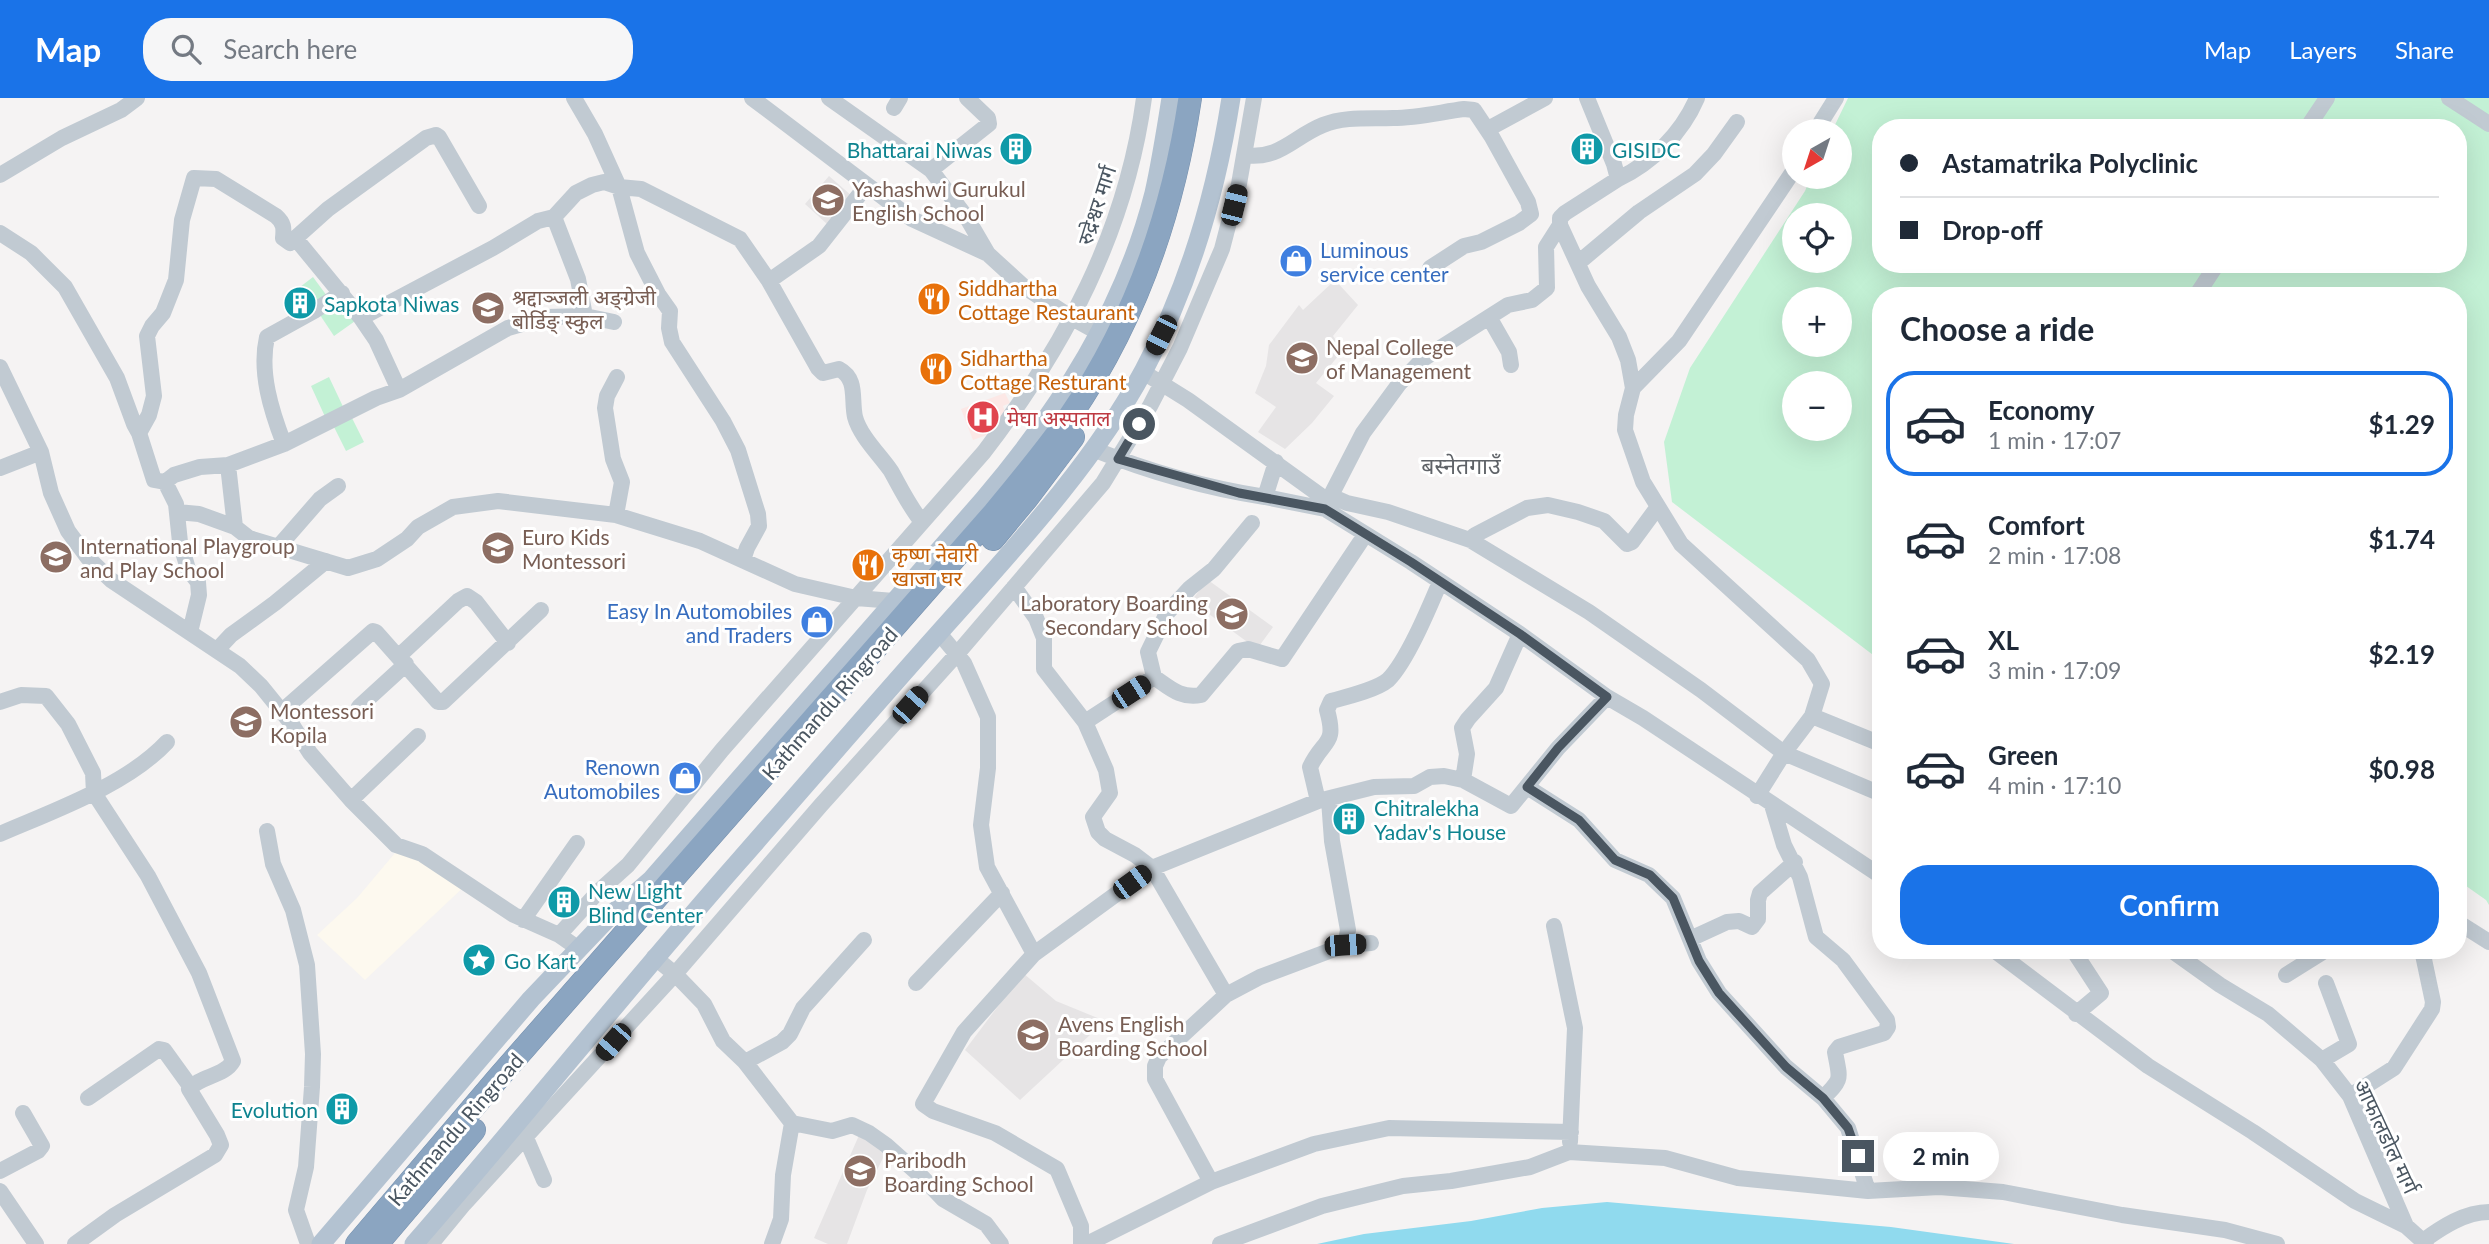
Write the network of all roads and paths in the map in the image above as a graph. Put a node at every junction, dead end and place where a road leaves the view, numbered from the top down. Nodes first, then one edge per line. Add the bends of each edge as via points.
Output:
1 (137, 98) edge
2 (574, 98) edge
3 (752, 98) edge
4 (967, 98) edge
5 (1144, 98) edge
6 (1171, 98) edge
7 (1190, 98) edge
8 (1205, 98) edge
9 (1231, 98) edge
10 (1254, 98) edge
11 (1545, 98) edge
12 (1587, 98) edge
13 (1697, 98) edge
14 (1820, 98) edge
15 (1836, 98) edge
16 (2327, 98) edge
17 (2449, 98) edge
18 (834, 99) edge
19 (1822, 119) edge
20 (1824, 119) edge
21 (2313, 119) edge
22 (1737, 122) dead end
23 (2489, 124) edge
24 (1488, 129) junction
25 (1244, 155) junction
26 (931, 170) junction
27 (0, 175) edge
28 (1618, 179) junction
29 (867, 185) junction
30 (619, 187) junction
31 (1782, 188) edge
32 (479, 206) dead end
33 (554, 216) junction
34 (1560, 225) junction
35 (0, 233) edge
36 (296, 239) junction
37 (988, 254) junction
38 (1578, 263) junction
39 (1430, 268) dead end
40 (769, 281) junction
41 (342, 293) junction
42 (585, 316) junction
43 (1489, 317) junction
44 (361, 318) junction
45 (1072, 318) junction
46 (614, 322) dead end
47 (1101, 334) junction
48 (1511, 365) dead end
49 (0, 368) edge
50 (1143, 372) junction
51 (617, 377) dead end
52 (1162, 382) junction
53 (1633, 388) junction
54 (399, 390) junction
55 (139, 433) junction
56 (284, 444) junction
57 (1093, 449) junction
58 (41, 452) junction
59 (1118, 459) junction
60 (1276, 462) junction
61 (228, 465) junction
62 (0, 468) edge
63 (165, 482) junction
64 (338, 486) dead end
65 (1265, 497) junction
66 (1328, 502) junction
67 (1657, 508) junction
68 (177, 512) junction
69 (616, 515) junction
70 (922, 522) junction
71 (1252, 523) dead end
72 (235, 527) junction
73 (1365, 535) junction
74 (1470, 540) junction
75 (279, 546) junction
76 (743, 560) junction
77 (326, 561) junction
78 (1440, 582) junction
79 (1014, 587) junction
80 (856, 598) junction
81 (894, 601) junction
82 (541, 610) dead end
83 (190, 632) junction
84 (939, 633) junction
85 (1520, 634) junction
86 (508, 643) junction
87 (217, 650) junction
88 (957, 654) junction
89 (403, 660) junction
90 (1154, 677) junction
91 (1607, 697) junction
92 (0, 702) edge
93 (359, 708) dead end
94 (281, 712) junction
95 (1812, 716) junction
96 (1085, 722) junction
97 (418, 736) dead end
98 (1872, 740) edge
99 (167, 742) dead end
100 (1784, 753) junction
101 (1463, 780) junction
102 (1527, 787) junction
103 (1872, 790) edge
104 (94, 793) junction
105 (1757, 796) junction
106 (351, 800) junction
107 (1323, 800) junction
108 (1772, 805) junction
109 (267, 831) dead end
110 (0, 834) edge
111 (578, 844) dead end
112 (1795, 862) junction
113 (1152, 868) junction
114 (1872, 870) edge
115 (1002, 893) junction
116 (523, 919) junction
117 (1554, 926) dead end
118 (2467, 928) edge
119 (559, 935) junction
120 (1690, 939) junction
121 (864, 940) dead end
122 (2489, 942) edge
123 (1371, 943) dead end
124 (1345, 945) junction
125 (579, 949) junction
126 (1034, 954) junction
127 (654, 957) junction
128 (2006, 959) edge
129 (2079, 959) edge
130 (2184, 959) edge
131 (2312, 959) edge
132 (2424, 959) edge
133 (675, 974) junction
134 (2286, 975) dead end
135 (916, 983) dead end
136 (2326, 983) dead end
137 (1226, 995) junction
138 (2076, 1014) junction
139 (2322, 1060) junction
140 (745, 1062) junction
141 (190, 1086) junction
142 (2350, 1096) junction
143 (88, 1098) dead end
144 (1823, 1098) junction
145 (23, 1113) dead end
146 (792, 1123) junction
147 (1571, 1132) junction
148 (526, 1138) junction
149 (1569, 1152) junction
150 (0, 1171) edge
151 (544, 1180) dead end
152 (1211, 1182) junction
153 (0, 1191) edge
154 (1868, 1191) junction
155 (2489, 1212) edge
156 (2406, 1226) junction
157 (2425, 1243) edge
158 (36, 1244) edge
159 (75, 1244) edge
160 (308, 1244) edge
161 (321, 1244) edge
162 (357, 1244) edge
163 (377, 1244) edge
164 (414, 1244) edge
165 (431, 1244) edge
166 (772, 1244) edge
167 (1001, 1244) edge
168 (1081, 1244) edge
169 (1087, 1244) edge
170 (1220, 1244) edge
171 (2277, 1244) edge

1 - 27 street
2 - 30 street
3 - 29 street
4 - 26 street via 989,124
5 - 45 street, रुद्रेश्वर मार्ग via 1123,197 1103,254
6 - 47 main road via 1144,226
7 - 162 highway, Kathmandu Ringroad via 1167,211 1136,297 1069,418 986,523
8 - 163 highway, Kathmandu Ringroad via 1177,230 1158,282 1111,378 1062,452 1002,528
9 - 50 main road via 1215,183 1193,260
10 - 25 street
11 - 24 street
12 - 28 street
13 - 28 street via 1668,142
14 - 19 street via 1825,106
15 - 20 street
16 - 21 street
17 - 23 street
18 - 26 street
22 - 38 street via 1695,174 1639,212
24 - 25 street via 1474,110 1464,109 1361,118 1322,125 1278,152
24 - 39 street via 1531,214
25 - 52 street via 1222,249
26 - 37 street
28 - 34 street via 1565,213
29 - 37 street via 912,219
29 - 40 street via 819,246
30 - 33 street via 604,182 592,185 576,193
30 - 40 street via 642,189 740,239
30 - 76 street via 637,253 670,311 672,342 738,450 759,526
31 - 53 street via 1679,341
32 - 36 street via 436,135 357,187
33 - 42 street via 578,279
33 - 44 street via 538,220
34 - 38 street
34 - 43 street via 1546,247 1547,288 1532,300 1508,305
35 - 55 street via 31,253 65,287 117,378
36 - 41 street
36 - 55 street via 286,242 281,220 216,179 194,178 182,220 176,280 163,313 147,336 154,396
37 - 45 street via 1023,286
38 - 53 street via 1619,337
40 - 70 street via 818,368 823,373 839,369 847,373 853,386 855,418
41 - 44 street
41 - 56 street via 267,337 263,353 270,406
42 - 46 street
42 - 54 street via 546,317 508,328
43 - 48 street via 1509,352
43 - 66 street via 1423,359 1399,384 1363,433
44 - 54 street
45 - 47 street
45 - 70 street, रुद्रेश्वर मार्ग via 1022,402
47 - 81 main road via 1035,436
49 - 58 street
50 - 52 street
50 - 57 main road
51 - 69 street via 605,408 613,459 622,482
52 - 59 street
52 - 60 street
53 - 67 street via 1625,430
54 - 56 street
55 - 63 street via 154,480
56 - 61 street
57 - 59 street
57 - 84 main road via 1024,537
58 - 62 street
58 - 83 street via 51,493 68,531 88,558 111,580
59 - 65 street
59 - 79 street
60 - 65 street
60 - 66 street
61 - 63 street via 200,467
61 - 72 street
63 - 68 street
64 - 75 street via 320,499
65 - 66 street
66 - 73 street
66 - 74 street via 1388,512
67 - 74 street via 1627,544 1604,522 1548,505 1527,508
67 - 95 street via 1693,558 1808,660 1822,684
68 - 72 street via 199,514
68 - 83 street via 188,569 198,582
69 - 76 street via 700,541
69 - 77 street via 498,501 453,508 418,527 377,559 348,568
70 - 80 street, रुद्रेश्वर मार्ग
71 - 90 street via 1214,569 1167,613 1148,652
72 - 75 street via 250,538
73 - 78 street
73 - 90 street via 1282,659 1248,649 1238,651 1201,695 1192,697 1183,697
74 - 100 street via 1589,612
75 - 77 street
76 - 80 street via 795,584
77 - 87 street
78 - 85 street
78 - 107 street via 1387,681 1331,701 1327,710 1332,736 1310,766
79 - 88 street
79 - 96 street via 1044,638 1044,669
80 - 81 street
80 - 119 street, रुद्रेश्वर मार्ग via 628,865
81 - 125 main road via 651,880
82 - 86 street
83 - 87 street
84 - 88 street
84 - 127 main road
85 - 91 street
85 - 101 street via 1496,688 1462,728 1467,754
86 - 89 street via 443,702 438,702
86 - 89 street via 467,596
87 - 94 street via 261,686
88 - 115 street via 988,717 981,825 987,867
88 - 133 street
89 - 93 street
89 - 94 street via 373,631
90 - 96 street
91 - 102 street
91 - 105 street
92 - 104 street via 21,695 46,695 68,724 93,772
94 - 106 street
95 - 98 street
95 - 100 street
96 - 113 street via 1106,770 1110,793 1093,817 1098,832
97 - 106 street
99 - 104 street via 155,755
100 - 103 street
100 - 105 street
101 - 102 street via 1511,806
101 - 107 street via 1430,777 1413,786 1374,787
102 - 120 street via 1579,820 1615,860 1650,875 1673,898
104 - 110 street
104 - 141 street via 148,876 199,973 233,1061
105 - 108 street
106 - 116 street via 396,845 422,854
107 - 113 street
107 - 124 street via 1348,930
108 - 112 street via 1784,845
108 - 114 street
109 - 160 street via 273,864 293,910 307,965 313,1087 306,1167 296,1210
111 - 116 street
112 - 120 street via 1760,893 1758,919 1752,926 1727,922
112 - 144 street via 1816,937 1843,960 1888,1027 1884,1033 1839,1047 1835,1052 1838,1083
113 - 126 street
113 - 137 street
115 - 126 street
115 - 135 street
116 - 119 street
117 - 147 street via 1575,1028
118 - 122 street
119 - 125 street
120 - 144 street via 1719,993 1786,1067
121 - 140 street via 803,1008 790,1034 771,1050
123 - 124 street
124 - 137 street via 1259,977
125 - 161 main road
126 - 168 street via 964,1031 923,1104 995,1133 1056,1169 1081,1226
127 - 133 street
127 - 164 main road
128 - 138 street
129 - 138 street via 2101,993
130 - 139 street, आफालडोल मार्ग via 2268,1014
131 - 134 street
132 - 142 street via 2432,1009 2394,1068
133 - 140 street via 704,1004 723,1041
133 - 148 street
136 - 139 street via 2349,1044
137 - 152 street via 1159,1057 1155,1066 1155,1079
138 - 156 street via 2355,1201
139 - 142 street, आफालडोल मार्ग
140 - 146 street
141 - 143 street via 159,1049
141 - 159 street via 218,1135 221,1145 215,1155
142 - 156 street, आफालडोल मार्ग
144 - 154 street via 1848,1128
145 - 150 street via 41,1146
146 - 166 street via 781,1219
146 - 167 street via 832,1131 852,1125 869,1133 943,1199 986,1224
147 - 149 street
147 - 152 street via 1388,1128 1314,1144
148 - 151 street
148 - 165 street
149 - 154 street via 1665,1158 1738,1178
149 - 170 street via 1530,1167 1403,1186 1322,1206
152 - 169 street
153 - 158 street
154 - 171 street via 1939,1187 2003,1192 2122,1216 2225,1230
155 - 157 street via 2457,1220
156 - 157 street, आफालडोल मार्ग

